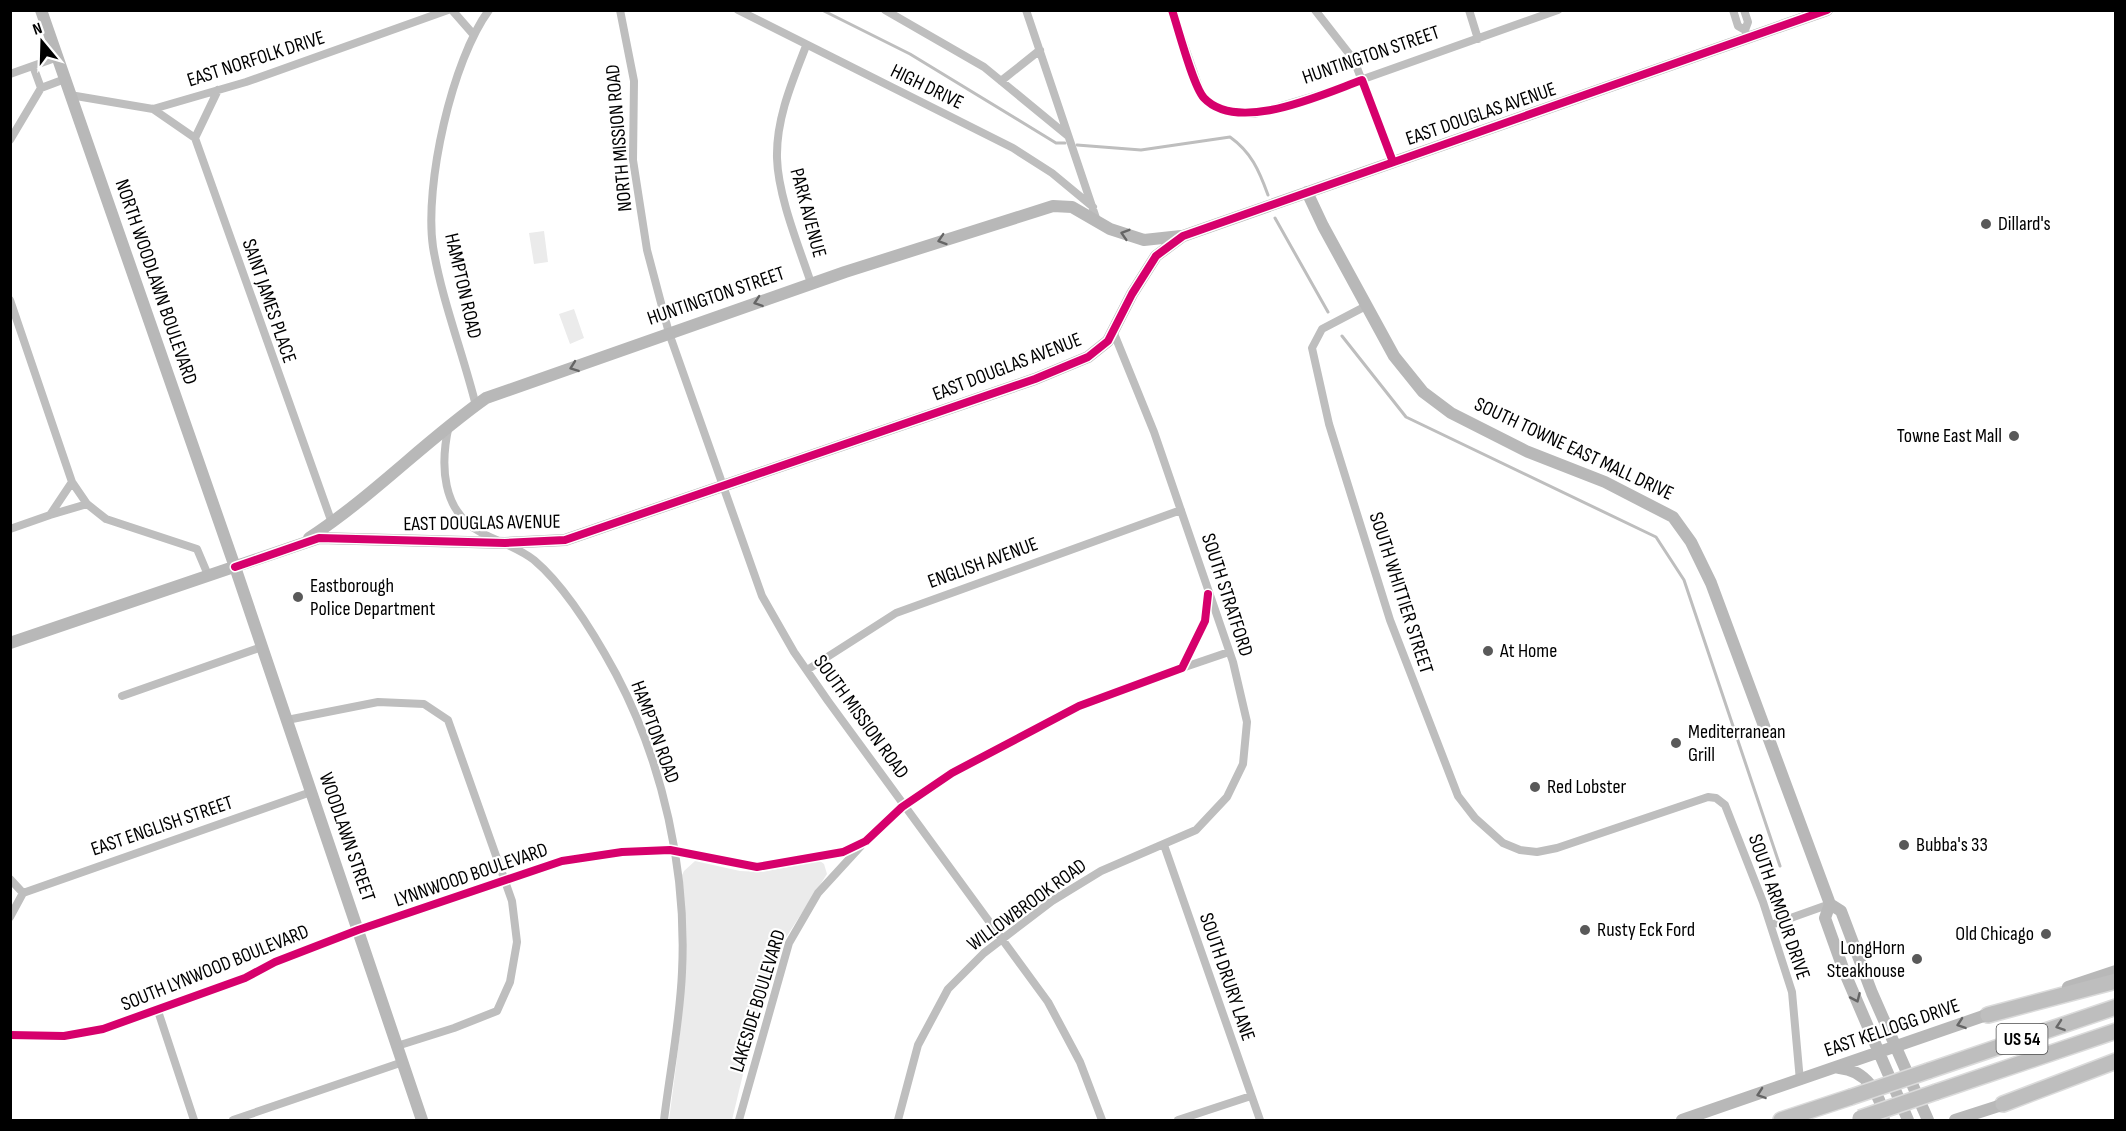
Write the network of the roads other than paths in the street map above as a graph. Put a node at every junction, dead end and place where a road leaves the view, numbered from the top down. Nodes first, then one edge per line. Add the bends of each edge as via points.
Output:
1 (41, 10) edge
2 (450, 10) edge
3 (489, 10) edge
4 (620, 10) edge
5 (738, 10) edge
6 (885, 10) edge
7 (1026, 10) edge
8 (1172, 10) edge
9 (1315, 10) edge
10 (1469, 10) edge
11 (1558, 10) edge
12 (1733, 10) edge
13 (1744, 10) edge
14 (1827, 10) edge
15 (473, 34) junction
16 (1747, 34) junction
17 (1478, 39) junction
18 (806, 46) junction
19 (1040, 50) junction
20 (58, 57) junction
21 (33, 66) junction
22 (10, 74) edge
23 (65, 79) junction
24 (1362, 80) junction
25 (1001, 81) junction
26 (41, 87) junction
27 (218, 90) junction
28 (70, 95) junction
29 (153, 109) junction
30 (1068, 136) junction
31 (195, 138) junction
32 (10, 140) edge
33 (1393, 162) junction
34 (1307, 192) junction
35 (1092, 207) junction
36 (1097, 222) junction
37 (1183, 236) junction
38 (811, 283) junction
39 (10, 300) edge
40 (1366, 306) junction
41 (1113, 332) junction
42 (669, 333) junction
43 (476, 406) junction
44 (449, 425) junction
45 (72, 482) junction
46 (722, 486) junction
47 (87, 504) junction
48 (1181, 510) junction
49 (50, 515) junction
50 (332, 523) junction
51 (10, 529) edge
52 (301, 543) junction
53 (504, 543) junction
54 (235, 567) junction
55 (208, 575) junction
56 (1208, 594) junction
57 (10, 643) edge
58 (262, 647) junction
59 (1229, 652) junction
60 (1182, 668) junction
61 (807, 670) junction
62 (122, 696) dead end
63 (287, 720) junction
64 (312, 792) junction
65 (1704, 798) joint
66 (905, 806) junction
67 (866, 841) junction
68 (1164, 845) junction
69 (675, 852) junction
70 (10, 879) edge
71 (505, 880) junction
72 (23, 893) junction
73 (1830, 904) junction
74 (10, 917) edge
75 (1771, 925) junction
76 (358, 930) junction
77 (1003, 938) junction
78 (2115, 971) edge
79 (2115, 981) edge
80 (2115, 1007) edge
81 (158, 1011) junction
82 (1988, 1015) junction
83 (2115, 1030) edge
84 (10, 1035) edge
85 (397, 1046) junction
86 (1896, 1046) junction
87 (1880, 1052) junction
88 (2115, 1061) edge
89 (403, 1062) junction
90 (1837, 1067) junction
91 (2115, 1068) edge
92 (1800, 1081) junction
93 (1251, 1096) junction
94 (2003, 1104) junction
95 (1857, 1119) edge
96 (194, 1120) edge
97 (233, 1120) edge
98 (422, 1120) edge
99 (664, 1120) edge
100 (739, 1120) edge
101 (898, 1120) edge
102 (1102, 1120) edge
103 (1178, 1120) edge
104 (1260, 1120) edge
105 (1682, 1120) edge
106 (1780, 1120) edge
107 (1884, 1120) edge
108 (1908, 1120) edge
109 (1928, 1120) edge
110 (1955, 1120) edge

1 - 20 street, NORTH WOODLAWN BOULEVARD
2 - 15 street
2 - 27 street, EAST NORFOLK DRIVE
3 - 15 street, HAMPTON ROAD
4 - 42 street, NORTH MISSION ROAD via 634,81 633,160 643,228
5 - 18 street, HIGH DRIVE
6 - 25 street via 984,67
7 - 19 street
8 - 24 street, HUNTINGTON STREET via 1202,96 1214,106 1255,114
9 - 24 street via 1354,60
10 - 17 street
11 - 17 street, HUNTINGTON STREET
12 - 16 street via 1738,26
13 - 16 street
14 - 16 street, EAST DOUGLAS AVENUE
15 - 43 street, HAMPTON ROAD via 451,95 434,175 433,245
16 - 33 street, EAST DOUGLAS AVENUE
17 - 24 street, HUNTINGTON STREET
18 - 35 street, HIGH DRIVE via 1013,148 1052,173
18 - 38 street, PARK AVENUE via 782,111 777,159 788,212
19 - 25 street
19 - 30 street
20 - 21 street
20 - 23 street, NORTH WOODLAWN BOULEVARD
21 - 22 street
21 - 26 street
23 - 26 street
23 - 28 street, NORTH WOODLAWN BOULEVARD
24 - 33 street
25 - 30 street
26 - 32 street
27 - 29 street, EAST NORFOLK DRIVE
27 - 31 street
28 - 29 street, EAST NORFOLK DRIVE
28 - 54 street, NORTH WOODLAWN BOULEVARD
29 - 31 street
30 - 35 street
31 - 50 street, SAINT JAMES PLACE
33 - 34 street, EAST DOUGLAS AVENUE
34 - 37 street, EAST DOUGLAS AVENUE
34 - 40 street, SOUTH TOWNE EAST MALL DRIVE
35 - 36 street
37 -> 36 street, HUNTINGTON STREET via 1144,240
36 -> 38 street, HUNTINGTON STREET via 1072,207 1043,207
37 - 41 street, EAST DOUGLAS AVENUE via 1156,256
38 -> 42 street, HUNTINGTON STREET
39 - 45 street
40 - 65 street, SOUTH WHITTIER STREET via 1322,329 1312,348 1329,424 1390,620 1458,796 1503,843 1528,851 1557,848
40 - 73 street, SOUTH TOWNE EAST MALL DRIVE via 1394,356 1423,392 1451,413 1673,517 1691,542 1711,583
41 - 46 street, EAST DOUGLAS AVENUE via 1088,357 1035,379
41 - 48 street, SOUTH STRATFORD
42 -> 43 street, HUNTINGTON STREET via 486,398
42 - 46 street, SOUTH MISSION ROAD
43 - 44 street, HUNTINGTON STREET
44 - 50 street, HUNTINGTON STREET
44 - 53 street, HAMPTON ROAD via 443,450 443,477 453,505 473,527
45 - 47 street
45 - 49 street
46 - 53 street, EAST DOUGLAS AVENUE via 565,540
46 - 61 street, SOUTH MISSION ROAD via 762,596
47 - 49 street
47 - 55 street via 106,519 197,549
48 - 56 street, SOUTH STRATFORD
48 - 61 street, ENGLISH AVENUE via 896,613
49 - 51 street
50 - 52 street, HUNTINGTON STREET
52 - 53 street, EAST DOUGLAS AVENUE via 319,538
52 - 54 street, EAST DOUGLAS AVENUE
53 - 69 street, HAMPTON ROAD via 534,560 552,580 578,612 616,674 650,756
54 - 55 street, EAST DOUGLAS AVENUE
54 - 58 street, WOODLAWN STREET
55 - 57 street, EAST DOUGLAS AVENUE
56 - 59 street, SOUTH STRATFORD
56 - 60 street via 1205,621
58 - 62 street
58 - 63 street, WOODLAWN STREET
59 - 60 street, LYNNWOOD BOULEVARD
59 - 68 street, SOUTH STRATFORD via 1247,722 1243,764 1218,810 1196,830
60 - 66 street, LYNNWOOD BOULEVARD via 1079,706 952,773
61 - 66 street, SOUTH MISSION ROAD
63 - 64 street, WOODLAWN STREET
63 - 71 street via 378,702 424,704 439,713 448,720
64 - 72 street, EAST ENGLISH STREET
64 - 76 street, WOODLAWN STREET
65 - 75 street, SOUTH ARMOUR DRIVE via 1716,798 1725,805
66 - 67 street, LYNNWOOD BOULEVARD
66 - 77 street, SOUTH MISSION ROAD
67 - 69 street, LYNNWOOD BOULEVARD via 843,852 757,867
67 - 100 street, LAKESIDE BOULEVARD via 818,893 789,943
68 - 77 street, WILLOWBROOK ROAD via 1101,871
68 - 93 street, SOUTH DRURY LANE
69 - 71 street, LYNNWOOD BOULEVARD via 622,852 562,861
69 - 99 street, HAMPTON ROAD via 682,972
70 - 72 street
71 - 76 street, LYNNWOOD BOULEVARD
71 - 85 street via 517,942 510,982 496,1011
72 - 74 street
73 - 75 street
73 - 86 street, SOUTH TOWNE EAST MALL DRIVE via 1841,911
73 -> 87 street, SOUTH TOWNE EAST MALL DRIVE via 1825,918
75 - 92 street, SOUTH ARMOUR DRIVE via 1791,992
76 - 81 street, SOUTH LYNWOOD BOULEVARD
76 - 85 street, WOODLAWN STREET
77 - 101 street, WILLOWBROOK ROAD via 948,989 918,1045
77 - 102 street, SOUTH MISSION ROAD via 1048,1002 1080,1062
78 - 82 street, EAST KELLOGG DRIVE
79 - 82 highway
80 -> 106 highway, US 54, bridge
81 - 84 street, SOUTH LYNWOOD BOULEVARD via 103,1029 64,1036
81 - 96 street
82 -> 86 street, EAST KELLOGG DRIVE
83 - 95 highway, US 54, bridge
85 - 89 street, WOODLAWN STREET
86 - 87 street, EAST KELLOGG DRIVE
86 - 109 street, SOUTH TOWNE EAST MALL DRIVE
87 - 90 street, EAST KELLOGG DRIVE
87 - 108 street, SOUTH TOWNE EAST MALL DRIVE
88 - 94 highway
89 - 97 street
89 - 98 street, WOODLAWN STREET
90 - 92 street, EAST KELLOGG DRIVE
90 - 107 street via 1862,1074 1870,1082
91 - 94 street
92 -> 105 street, EAST KELLOGG DRIVE
93 - 103 street
93 - 104 street, SOUTH DRURY LANE
94 - 110 street

